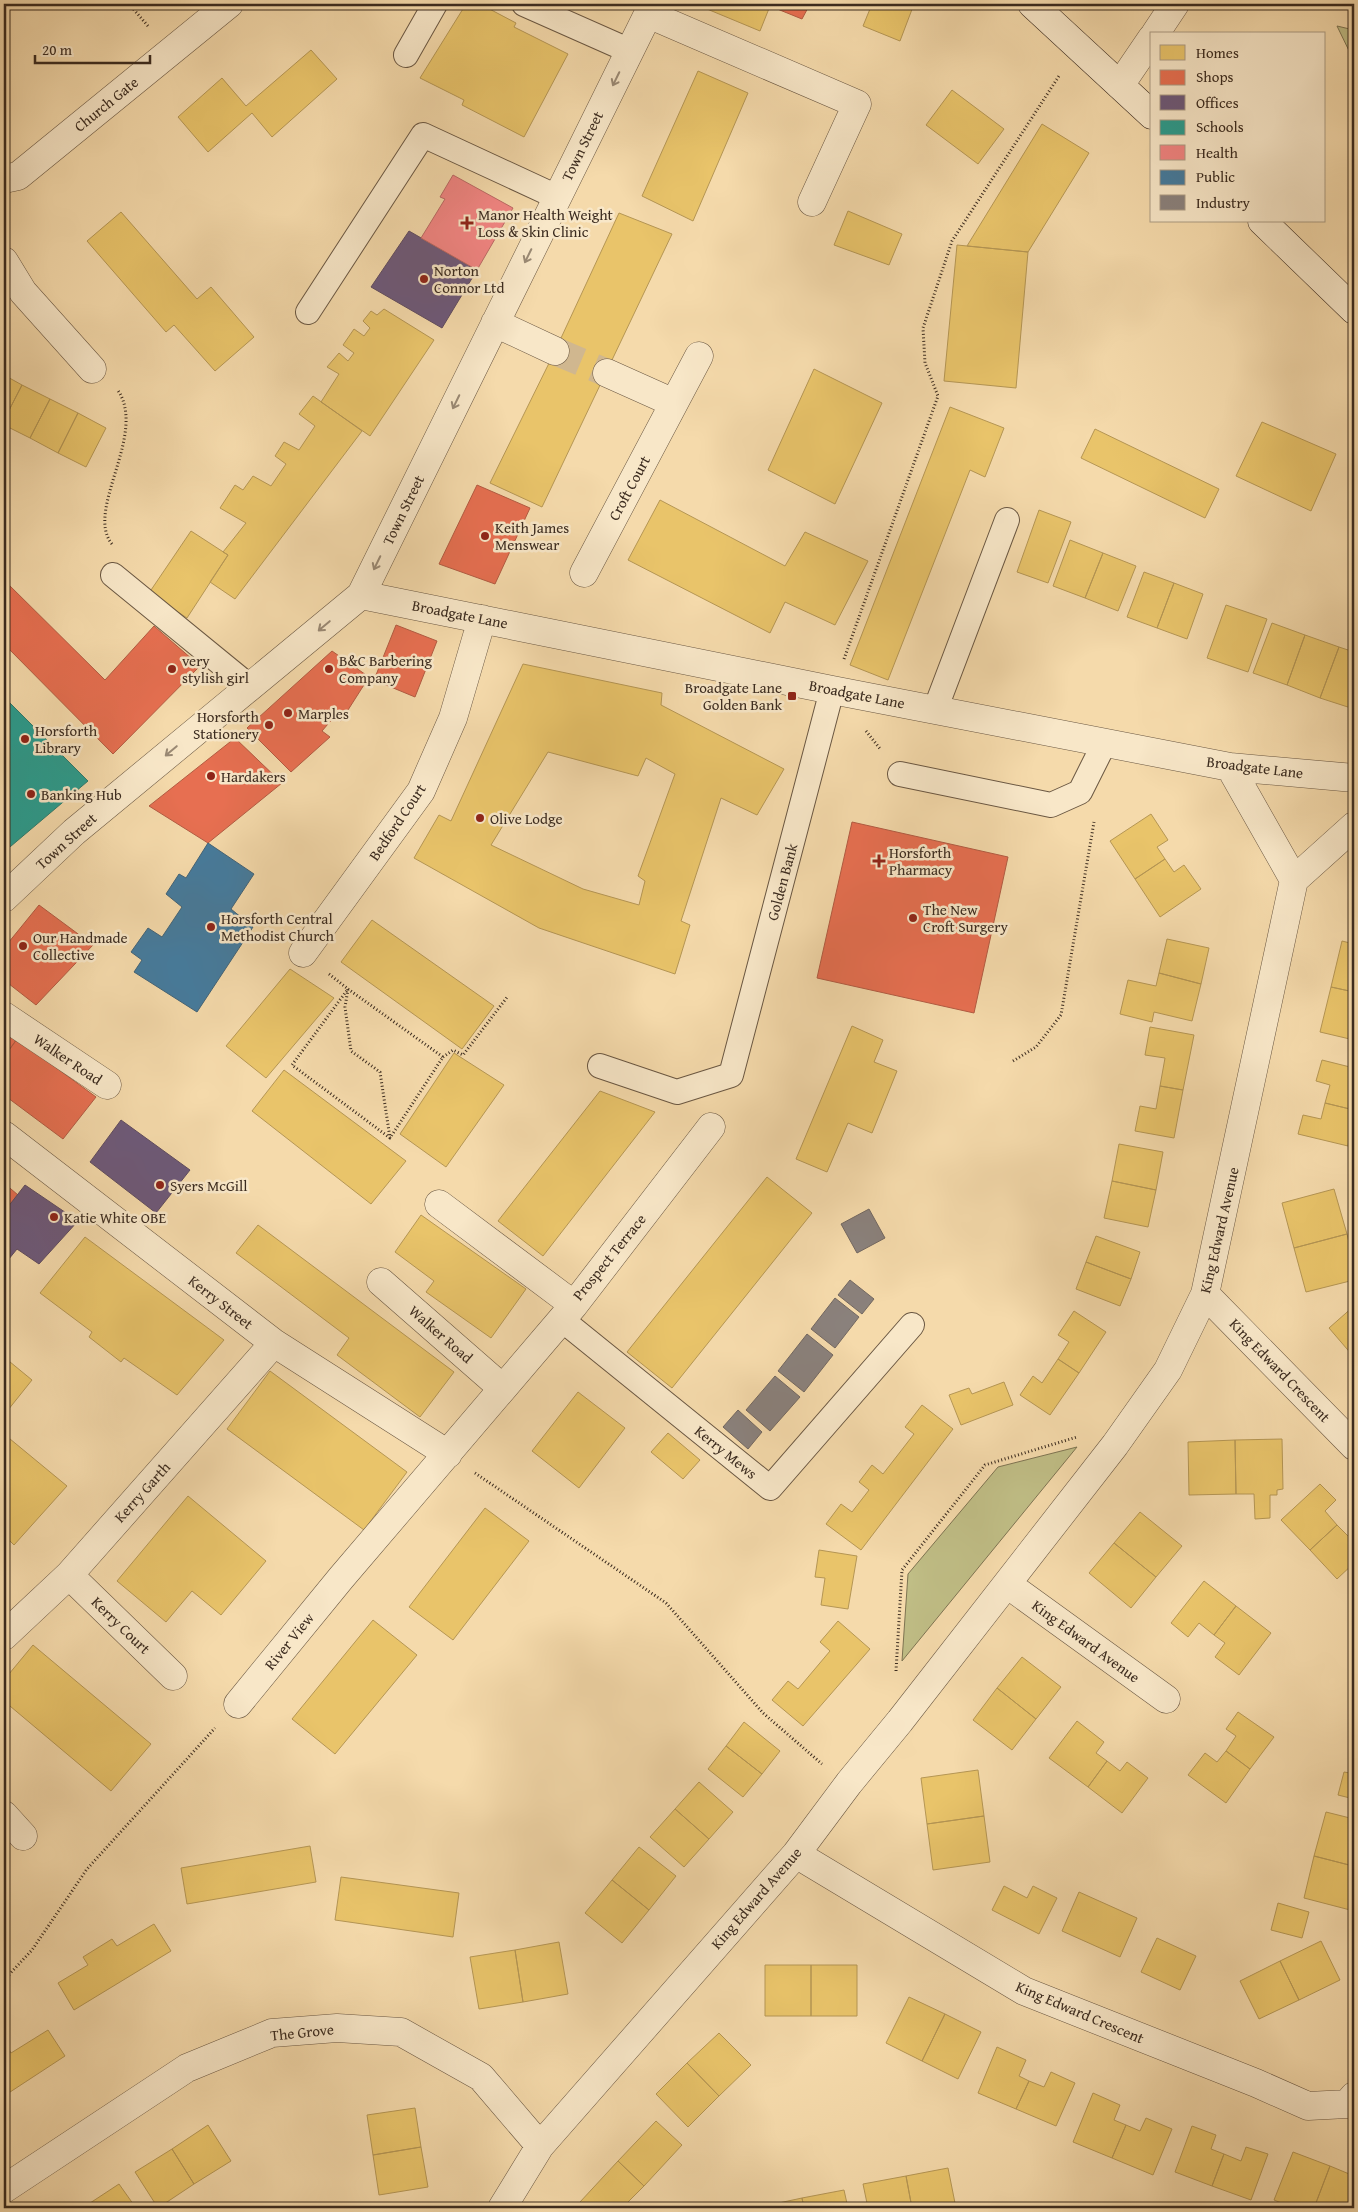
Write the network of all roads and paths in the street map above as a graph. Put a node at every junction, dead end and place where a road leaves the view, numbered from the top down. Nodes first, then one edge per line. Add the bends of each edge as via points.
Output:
1 (229, 4) edge
2 (435, 4) edge
3 (524, 4) edge
4 (1032, 4) edge
5 (1175, 4) edge
6 (650, 9) edge
7 (1156, 32) edge
8 (1150, 42) edge
9 (1078, 48) junction
10 (630, 51) junction
11 (406, 55) dead end
12 (1135, 71) edge
13 (1150, 110) edge
14 (4, 179) edge
15 (557, 197) junction
16 (812, 202) dead end
17 (1263, 222) edge
18 (4, 261) edge
19 (1354, 310) edge
20 (308, 312) dead end
21 (495, 323) junction
22 (555, 351) tunnel mouth
23 (699, 356) dead end
24 (92, 369) joint
25 (607, 373) tunnel mouth
26 (674, 403) junction
27 (1007, 520) dead end
28 (116, 550) dead end
29 (584, 574) dead end
30 (113, 575) dead end
31 (361, 594) junction
32 (482, 619) junction
33 (250, 687) junction
34 (832, 690) junction
35 (935, 710) junction
36 (1105, 742) junction
37 (1230, 767) junction
38 (900, 774) dead end
39 (1354, 778) edge
40 (1080, 792) junction
41 (1353, 830) edge
42 (1294, 880) junction
43 (4, 898) edge
44 (304, 954) joint
45 (348, 989) junction
46 (508, 996) dead end
47 (4, 1016) edge
48 (443, 1057) junction
49 (1013, 1061) dead end
50 (600, 1066) dead end
51 (107, 1085) dead end
52 (711, 1127) dead end
53 (4, 1135) edge
54 (390, 1138) junction
55 (439, 1204) dead end
56 (381, 1282) dead end
57 (1206, 1294) junction
58 (567, 1312) junction
59 (912, 1325) dead end
60 (274, 1343) junction
61 (501, 1387) junction
62 (1115, 1445) junction
63 (1354, 1446) edge
64 (448, 1454) junction
65 (69, 1575) junction
66 (1007, 1584) junction
67 (4, 1636) edge
68 (173, 1676) dead end
69 (1166, 1699) dead end
70 (238, 1704) joint
71 (900, 1721) junction
72 (816, 1760) dead end
73 (4, 1816) edge
74 (23, 1836) dead end
75 (796, 1854) junction
76 (4, 1980) edge
77 (1354, 2096) edge
78 (540, 2146) junction
79 (4, 2189) edge
80 (502, 2208) edge

1 - 14 street, Church Gate via 18,176
2 - 11 lane
3 - 10 lane
4 - 9 street
5 - 7 street
6 - 10 street, Town Street
6 - 16 street via 857,104
8 - 12 street
9 - 12 street
9 - 34 path via 952,241 923,328 925,363 938,396
10 -> 15 street, Town Street
12 - 13 street
15 - 20 lane via 423,135
15 -> 21 street, Town Street
17 - 19 street
18 - 24 street via 23,292
21 - 22 street
21 -> 31 street, Town Street
23 - 26 street, Croft Court
24 - 28 path via 111,381 121,395 126,420 123,450 106,516 105,536
25 - 26 street
26 - 29 street, Croft Court
27 - 35 lane
30 - 33 lane
31 - 32 street, Broadgate Lane
31 -> 33 street, Town Street
32 - 34 street, Broadgate Lane
32 - 44 street, Bedford Court via 453,718 421,791
33 -> 43 street, Town Street via 74,832
34 - 35 street, Broadgate Lane
34 - 50 lane, Golden Bank via 731,1075 676,1092
35 - 36 street, Broadgate Lane
36 - 37 street, Broadgate Lane
36 - 40 lane
37 - 39 street, Broadgate Lane
37 - 42 street
38 - 40 lane via 1051,805
40 - 49 path via 1095,824 1060,1015 1036,1048
41 - 42 street
42 - 57 street, King Edward Avenue
44 - 45 path
45 - 48 path
45 - 54 path via 345,1007 351,1051 380,1072
45 - 54 path via 292,1065
46 - 48 path via 463,1054 452,1050
47 - 51 street, Walker Road
48 - 54 path
52 - 58 street, Prospect Terrace
53 - 60 street, Kerry Street
55 - 58 street, Prospect Terrace
56 - 61 street, Walker Road
57 - 62 street, King Edward Avenue via 1168,1370
57 - 63 street, King Edward Crescent
58 - 59 lane, Kerry Mews via 770,1488
58 - 61 street
60 - 64 street, Kerry Street
60 - 65 street, Kerry Garth
61 - 64 street
62 - 66 street, King Edward Avenue
62 - 71 path via 1080,1436 985,1465 902,1570 896,1669
64 - 70 street, River View via 340,1578
64 - 72 path via 666,1603 763,1713
65 - 67 street, Kerry Garth
65 - 68 street, Kerry Court
66 - 69 street, King Edward Avenue
66 - 71 street, King Edward Avenue
70 - 76 path via 87,1869 32,1950
71 - 75 street, King Edward Avenue
73 - 74 street
75 - 77 street, King Edward Crescent via 1024,1991 1308,2106 1347,2104
75 - 78 street, King Edward Avenue
78 - 79 street, The Grove via 481,2077 401,2032 338,2028 272,2033 186,2068
78 - 80 street, King Edward Avenue

